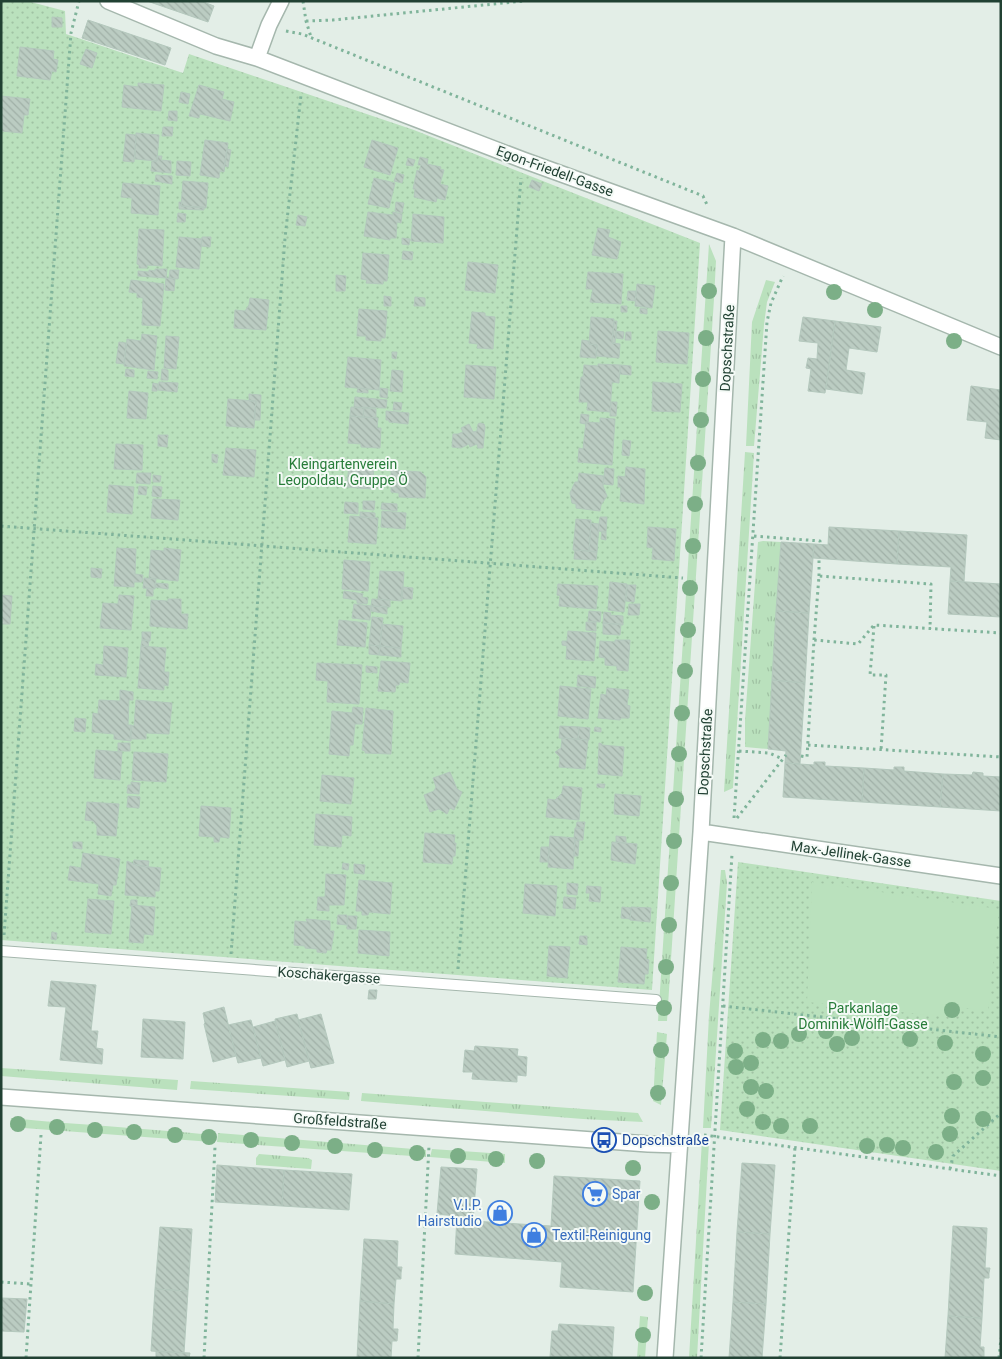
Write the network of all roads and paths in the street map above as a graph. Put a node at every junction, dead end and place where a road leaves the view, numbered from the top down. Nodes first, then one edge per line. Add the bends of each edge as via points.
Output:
1 (79, 1) edge
2 (108, 1) edge
3 (281, 1) edge
4 (303, 1) edge
5 (524, 1) edge
6 (306, 21) junction
7 (269, 25) junction
8 (311, 37) junction
9 (257, 58) junction
10 (304, 78) junction
11 (523, 160) junction
12 (716, 230) junction
13 (733, 236) junction
14 (790, 260) junction
15 (1001, 347) edge
16 (1, 526) edge
17 (35, 529) junction
18 (754, 536) junction
19 (820, 543) dead end
20 (262, 545) junction
21 (819, 560) dead end
22 (490, 564) junction
23 (819, 576) junction
24 (683, 578) dead end
25 (874, 625) junction
26 (930, 629) junction
27 (1001, 633) edge
28 (814, 640) junction
29 (808, 745) junction
30 (882, 750) junction
31 (739, 751) junction
32 (800, 756) dead end
33 (1001, 757) edge
34 (701, 832) junction
35 (733, 837) junction
36 (1001, 876) edge
37 (2, 951) edge
38 (230, 967) junction
39 (457, 984) junction
40 (656, 1000) dead end
41 (723, 1006) junction
42 (1001, 1037) edge
43 (1, 1097) edge
44 (1001, 1112) edge
45 (430, 1128) junction
46 (41, 1135) dead end
47 (704, 1135) dead end
48 (715, 1136) junction
49 (679, 1145) junction
50 (215, 1147) dead end
51 (795, 1148) junction
52 (950, 1169) junction
53 (1001, 1176) edge
54 (1, 1282) edge
55 (30, 1284) junction
56 (1001, 1338) edge
57 (26, 1358) edge
58 (204, 1358) edge
59 (418, 1358) edge
60 (665, 1358) edge
61 (701, 1358) edge
62 (780, 1358) edge
63 (1000, 1358) edge

1 - 17 path via 70,33
2 - 9 street, Egon-Friedell-Gasse via 216,46
3 - 7 street
4 - 6 path
5 - 6 path
6 - 8 path
7 - 8 path
7 - 9 street
8 - 12 path via 703,196
9 - 10 street, Egon-Friedell-Gasse
10 - 11 street, Egon-Friedell-Gasse
10 - 20 path via 285,238
11 - 12 street, Egon-Friedell-Gasse
11 - 22 path
12 - 13 street, Egon-Friedell-Gasse
13 - 14 street, Egon-Friedell-Gasse
13 - 34 street, Dopschstraße
14 - 15 street, Egon-Friedell-Gasse
14 - 18 path via 771,304 767,322
16 - 17 path
17 - 20 path
17 - 37 path
18 - 19 path
18 - 31 path
20 - 22 path
20 - 38 path
21 - 23 path
22 - 24 path
22 - 39 path
23 - 26 path via 931,584
23 - 28 path
25 - 26 path
25 - 28 path via 858,644
25 - 30 path via 870,675 886,675
26 - 27 path
28 - 29 path
29 - 30 path
29 - 32 path via 808,757
30 - 33 path
31 - 31 path via 734,822 784,757
34 - 35 street, Max-Jellinek-Gasse
34 - 49 street, Dopschstraße
35 - 36 street, Max-Jellinek-Gasse
35 - 41 path
37 - 38 lane, Koschakergasse
38 - 39 lane, Koschakergasse
39 - 40 lane, Koschakergasse
41 - 42 path
41 - 48 path
43 - 45 street, Großfeldstraße
44 - 52 path via 953,1156
45 - 49 street, Großfeldstraße
45 - 59 path
46 - 55 path
47 - 48 path
48 - 51 path
48 - 61 path
49 - 60 street, Dopschstraße
50 - 58 path
51 - 52 path
51 - 62 path
52 - 53 path
54 - 55 path
55 - 57 path
56 - 63 path

